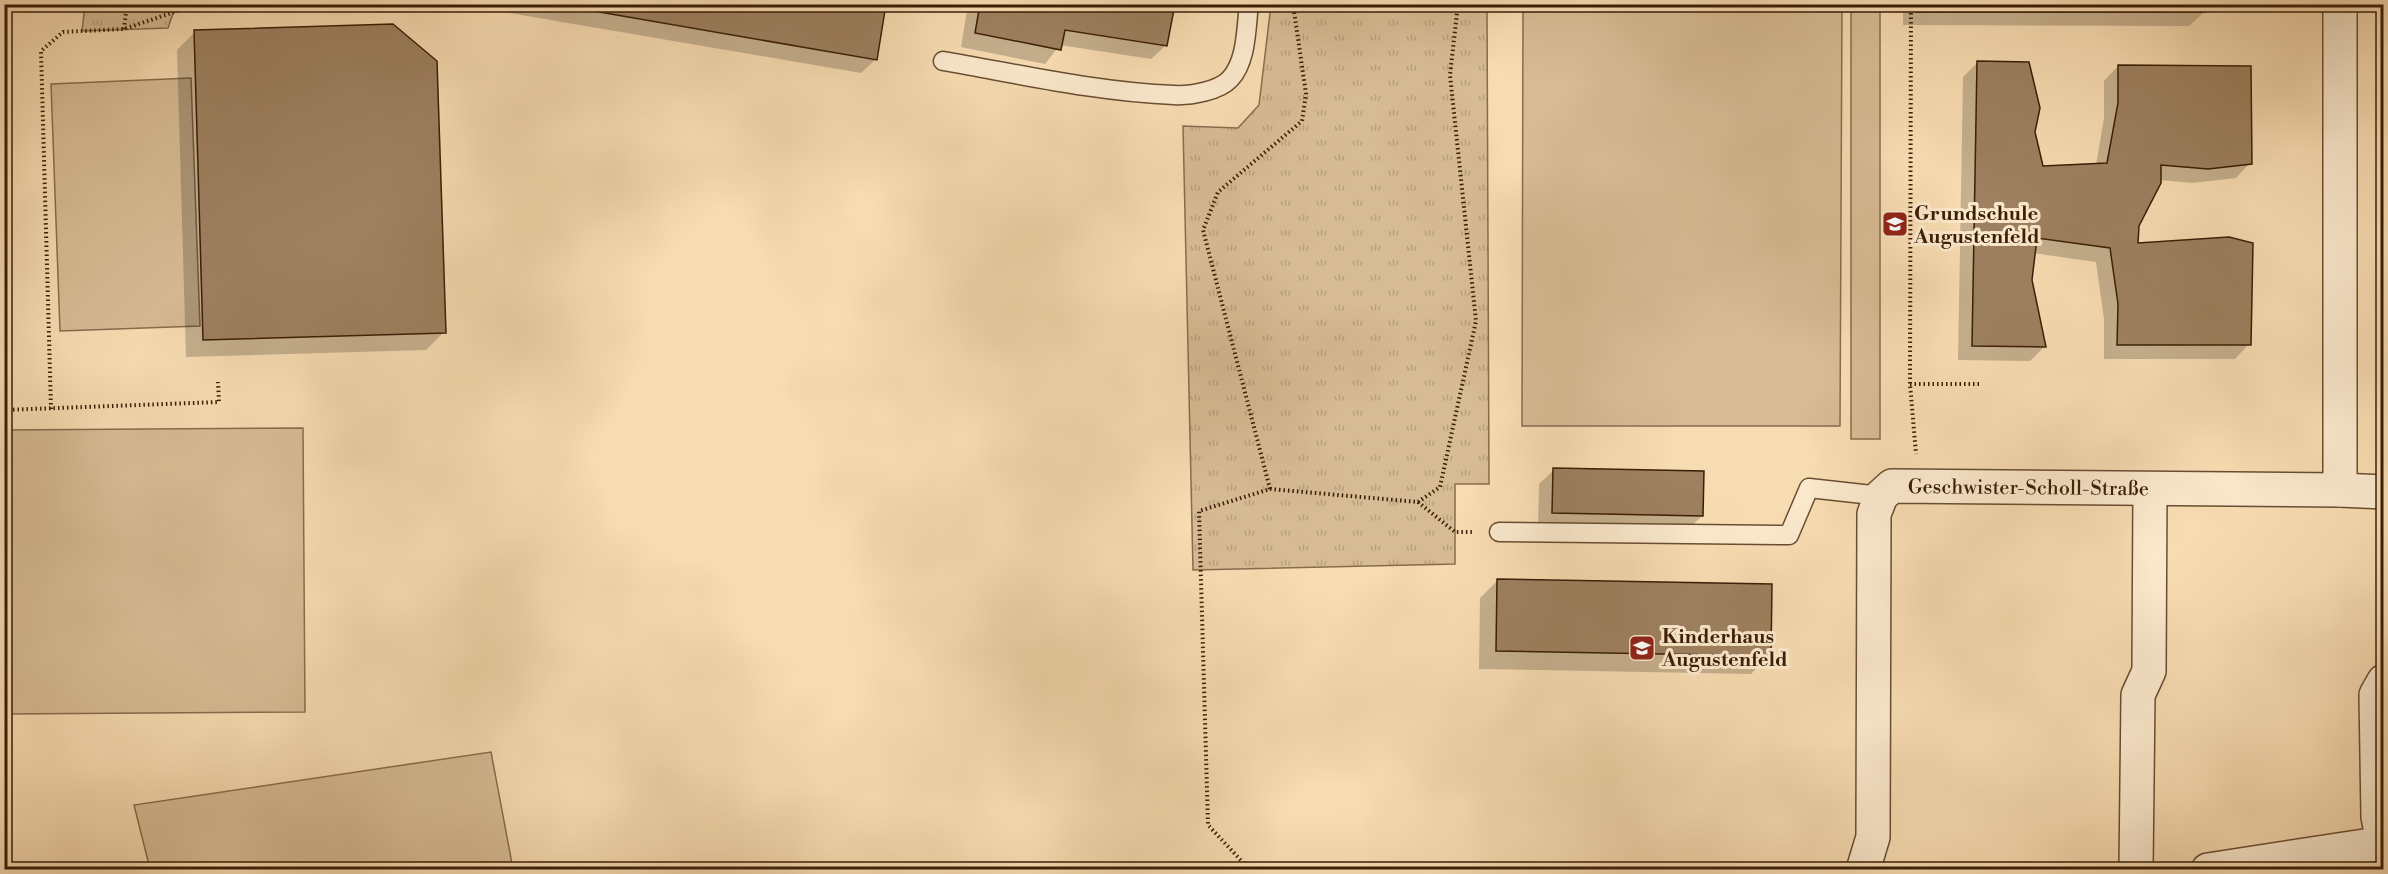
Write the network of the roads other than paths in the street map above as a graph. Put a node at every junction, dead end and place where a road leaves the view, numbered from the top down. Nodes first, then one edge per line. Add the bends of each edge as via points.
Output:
1 (1250, 4) edge
2 (2340, 4) edge
3 (943, 61) dead end
4 (2150, 489) junction
5 (2340, 490) junction
6 (2384, 492) edge
7 (1881, 496) junction
8 (1499, 532) road end
9 (2384, 681) edge
10 (2383, 843) edge
11 (1863, 870) edge
12 (2136, 870) edge
13 (2208, 870) edge

1 - 3 lane via 1242,58 1230,80 1210,90 1176,95 1071,83
2 - 5 street
4 - 5 street, Geschwister-Scholl-Straße
4 - 7 street, Geschwister-Scholl-Straße via 1892,486
4 - 12 street via 2149,671 2138,695
5 - 6 street, Geschwister-Scholl-Straße
7 - 8 lane via 1809,488 1789,535
7 - 11 street, Geschwister-Scholl-Straße via 1874,514 1873,837
9 - 10 street via 2376,695 2378,817
10 - 13 street

